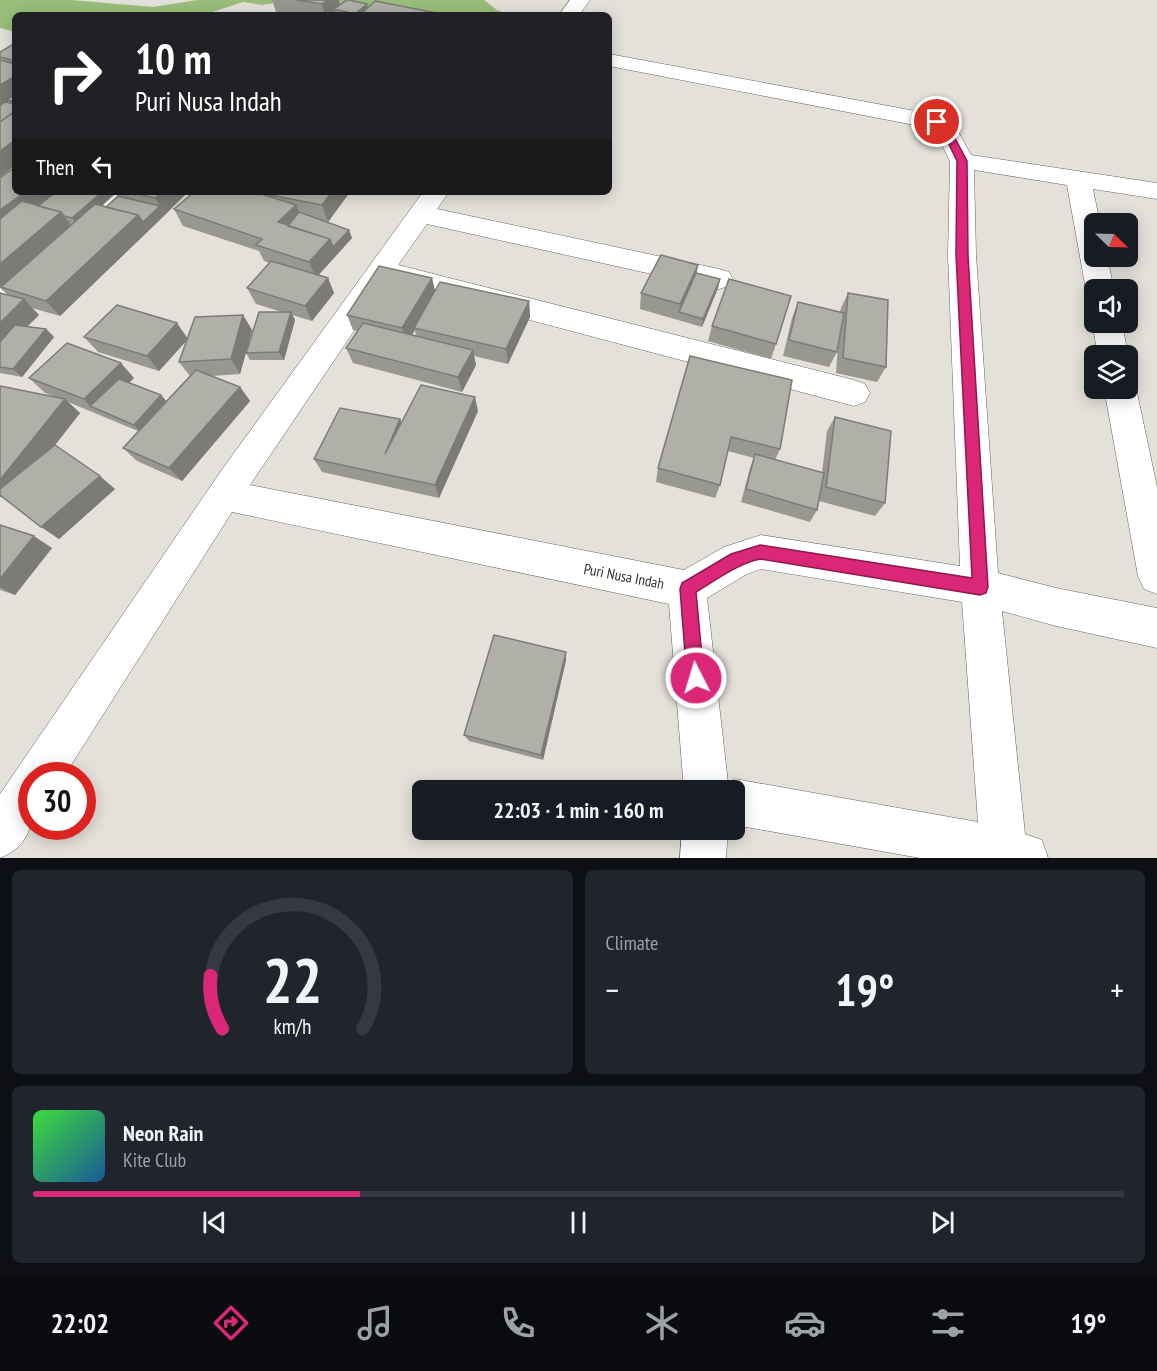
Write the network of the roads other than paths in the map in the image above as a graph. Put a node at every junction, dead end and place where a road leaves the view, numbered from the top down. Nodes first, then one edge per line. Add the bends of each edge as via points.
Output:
1 (612, 61) edge
2 (962, 161) junction
3 (1078, 180) junction
4 (1157, 191) edge
5 (119, 195) edge
6 (428, 203) edge
7 (378, 269) junction
8 (719, 279) edge
9 (1098, 279) edge
10 (0, 297) edge
11 (854, 393) dead end
12 (1122, 399) edge
13 (225, 495) junction
14 (1157, 576) edge
15 (980, 587) junction
16 (687, 589) junction
17 (1157, 628) edge
18 (47, 762) edge
19 (705, 780) edge
20 (745, 804) edge
21 (18, 807) edge
22 (0, 835) edge
23 (704, 840) edge
24 (1011, 855) edge
25 (703, 858) edge

1 - 2 street via 937,122 945,127
2 - 3 street
2 - 15 street via 962,255
3 - 4 street
3 - 9 street
5 - 10 street
6 - 7 street
6 - 8 street
7 - 11 street
7 - 13 street
12 - 14 street
13 - 16 street, Puri Nusa Indah
13 - 18 street
15 - 16 street via 760,552 737,559
15 - 17 street
15 - 24 street
16 - 19 street
20 - 24 street
21 - 22 street
23 - 25 street

